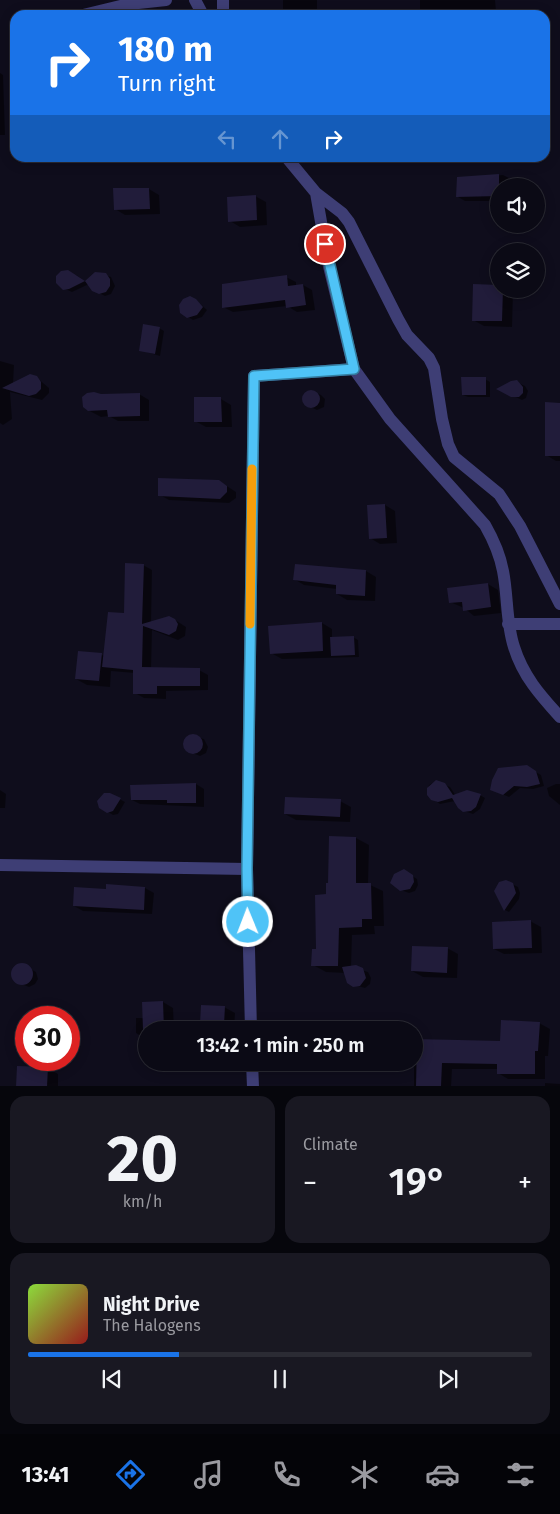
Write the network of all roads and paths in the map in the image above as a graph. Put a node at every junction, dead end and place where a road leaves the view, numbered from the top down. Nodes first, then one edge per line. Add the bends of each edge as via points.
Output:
1 (166, 0) edge
2 (104, 10) edge
3 (289, 162) edge
4 (316, 193) junction
5 (354, 369) junction
6 (560, 604) edge
7 (508, 624) junction
8 (560, 624) edge
9 (560, 717) edge
10 (0, 865) edge
11 (247, 869) junction
12 (251, 1021) edge
13 (252, 1071) edge
14 (253, 1086) edge

1 - 2 street
3 - 4 street
4 - 5 street via 328,262
4 - 6 street via 349,222 407,335 434,368 442,419 454,457 499,494 520,526
5 - 7 street via 390,419 485,525 494,540 503,571
5 - 11 street via 254,376
7 - 8 street
7 - 9 street via 530,684
10 - 11 street
11 - 12 street
13 - 14 street

